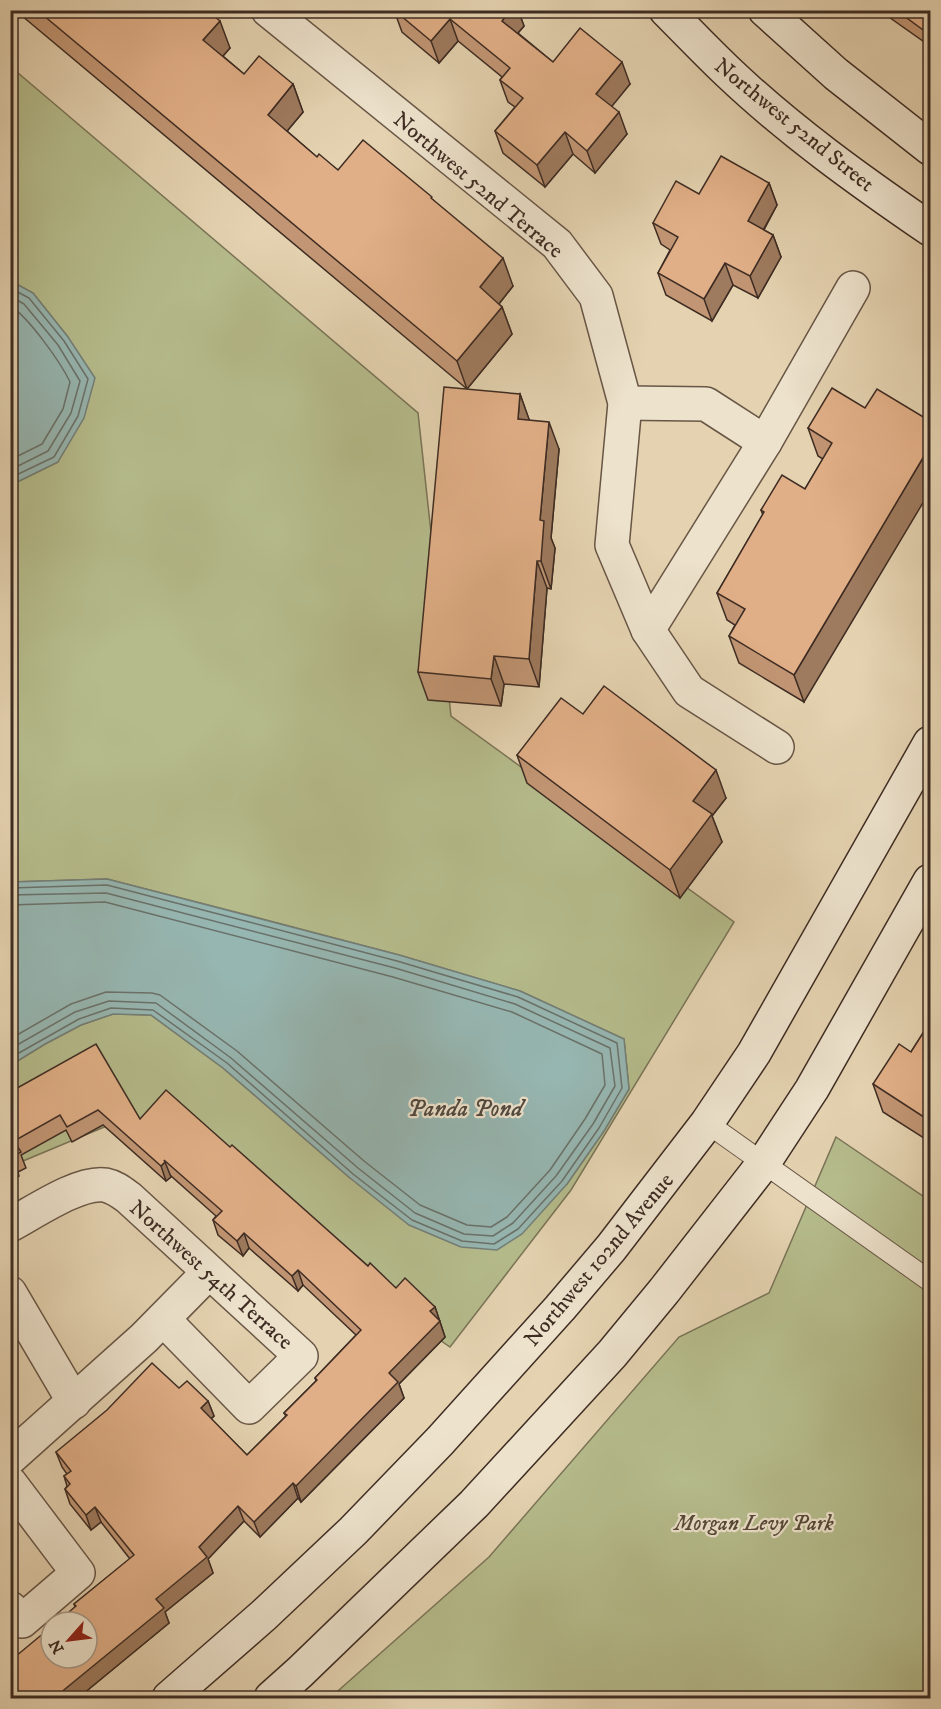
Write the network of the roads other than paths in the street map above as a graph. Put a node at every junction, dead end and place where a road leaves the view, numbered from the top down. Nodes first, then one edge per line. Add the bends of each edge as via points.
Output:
1 (268, 10) edge
2 (666, 10) edge
3 (765, 10) edge
4 (930, 148) edge
5 (930, 229) edge
6 (853, 288) dead end
7 (626, 403) junction
8 (765, 442) junction
9 (648, 630) junction
10 (930, 743) edge
11 (777, 747) dead end
12 (930, 881) edge
13 (707, 1123) junction
14 (763, 1164) junction
15 (10, 1225) edge
16 (209, 1272) junction
17 (930, 1281) edge
18 (10, 1293) edge
19 (163, 1319) junction
20 (74, 1402) junction
21 (10, 1458) edge
22 (10, 1484) edge
23 (10, 1608) edge
24 (169, 1698) edge
25 (271, 1698) edge

1 - 7 street, Northwest 52nd Terrace via 557,244 596,296
2 - 5 street, Northwest 52nd Street via 777,115 833,161
3 - 4 street via 836,74
6 - 8 street
7 - 8 street via 706,404
7 - 9 street, Northwest 52nd Terrace via 612,545
8 - 9 street
9 - 11 street, Northwest 52nd Terrace via 689,691
10 - 13 street, Northwest 102nd Avenue via 754,1053
12 - 14 street via 812,1089
13 - 14 lane
13 - 24 street, Northwest 102nd Avenue via 611,1248 441,1441 317,1566
14 - 17 lane
14 - 25 street via 624,1339 504,1471
15 - 16 street, Northwest 54th Terrace via 69,1193 103,1184 129,1198
16 - 19 street
16 - 19 street, Northwest 54th Terrace via 301,1356 249,1407
18 - 20 street
19 - 20 street
20 - 21 street
22 - 23 street via 78,1573 22,1621

